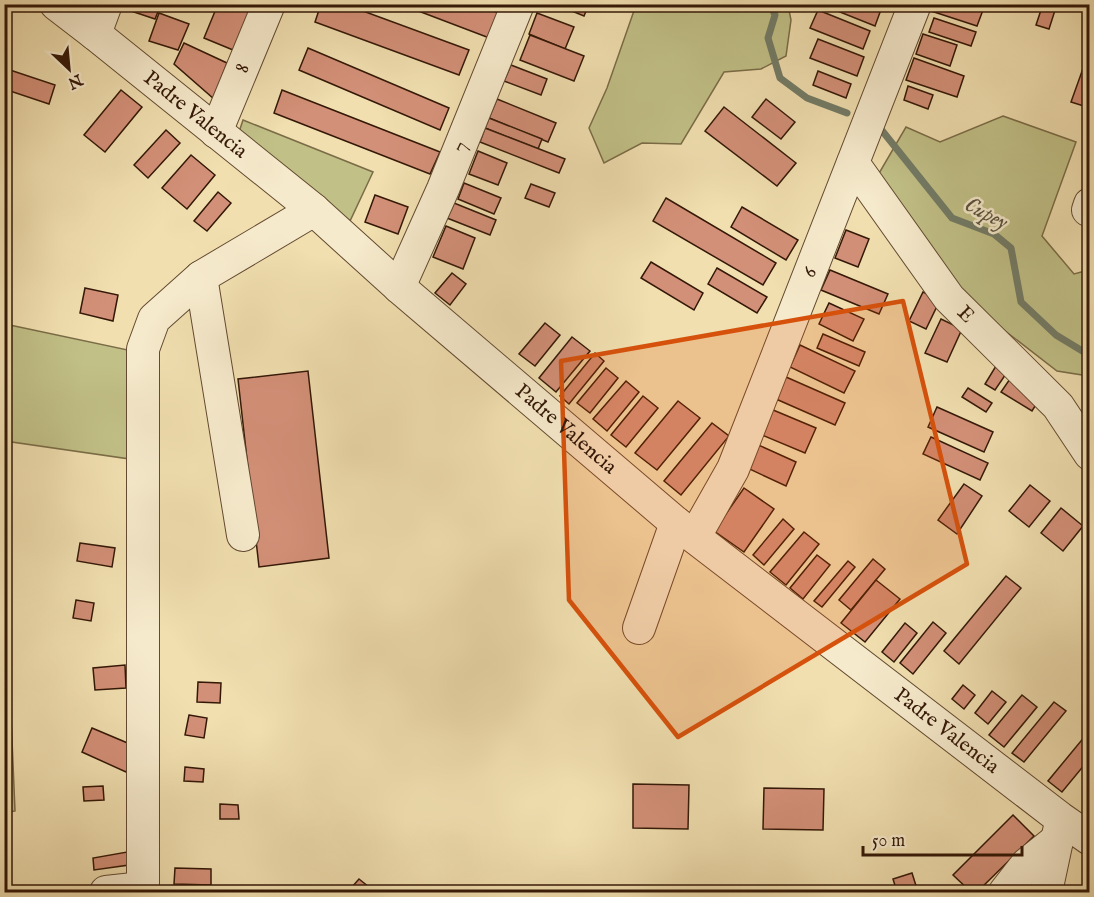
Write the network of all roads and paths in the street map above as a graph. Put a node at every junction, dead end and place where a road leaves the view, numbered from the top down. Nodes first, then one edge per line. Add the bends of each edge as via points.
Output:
1 (56, 4) edge
2 (106, 4) edge
3 (269, 4) edge
4 (518, 4) edge
5 (915, 4) edge
6 (95, 33) junction
7 (216, 132) junction
8 (853, 164) junction
9 (314, 210) junction
10 (201, 277) junction
11 (399, 287) junction
12 (1089, 454) edge
13 (686, 530) junction
14 (243, 535) dead end
15 (639, 628) dead end
16 (1059, 829) junction
17 (1089, 839) edge
18 (143, 890) edge
19 (106, 892) edge
20 (1005, 892) edge
21 (1046, 892) edge

1 - 6 street, Padre Valencia
2 - 6 street
3 - 7 street, 8
4 - 11 street, 7
5 - 8 street, 6
6 - 7 street, Padre Valencia
7 - 9 street, Padre Valencia
8 - 12 street, E via 949,298 1058,406
8 - 13 street, 6 via 733,469
9 - 10 street
9 - 11 street, Padre Valencia
10 - 14 street
10 - 18 street via 154,319 143,349
11 - 13 street, Padre Valencia
13 - 15 street, 6
13 - 16 street, Padre Valencia
16 - 17 street, Padre Valencia
16 - 20 street
16 - 21 street
18 - 19 street

